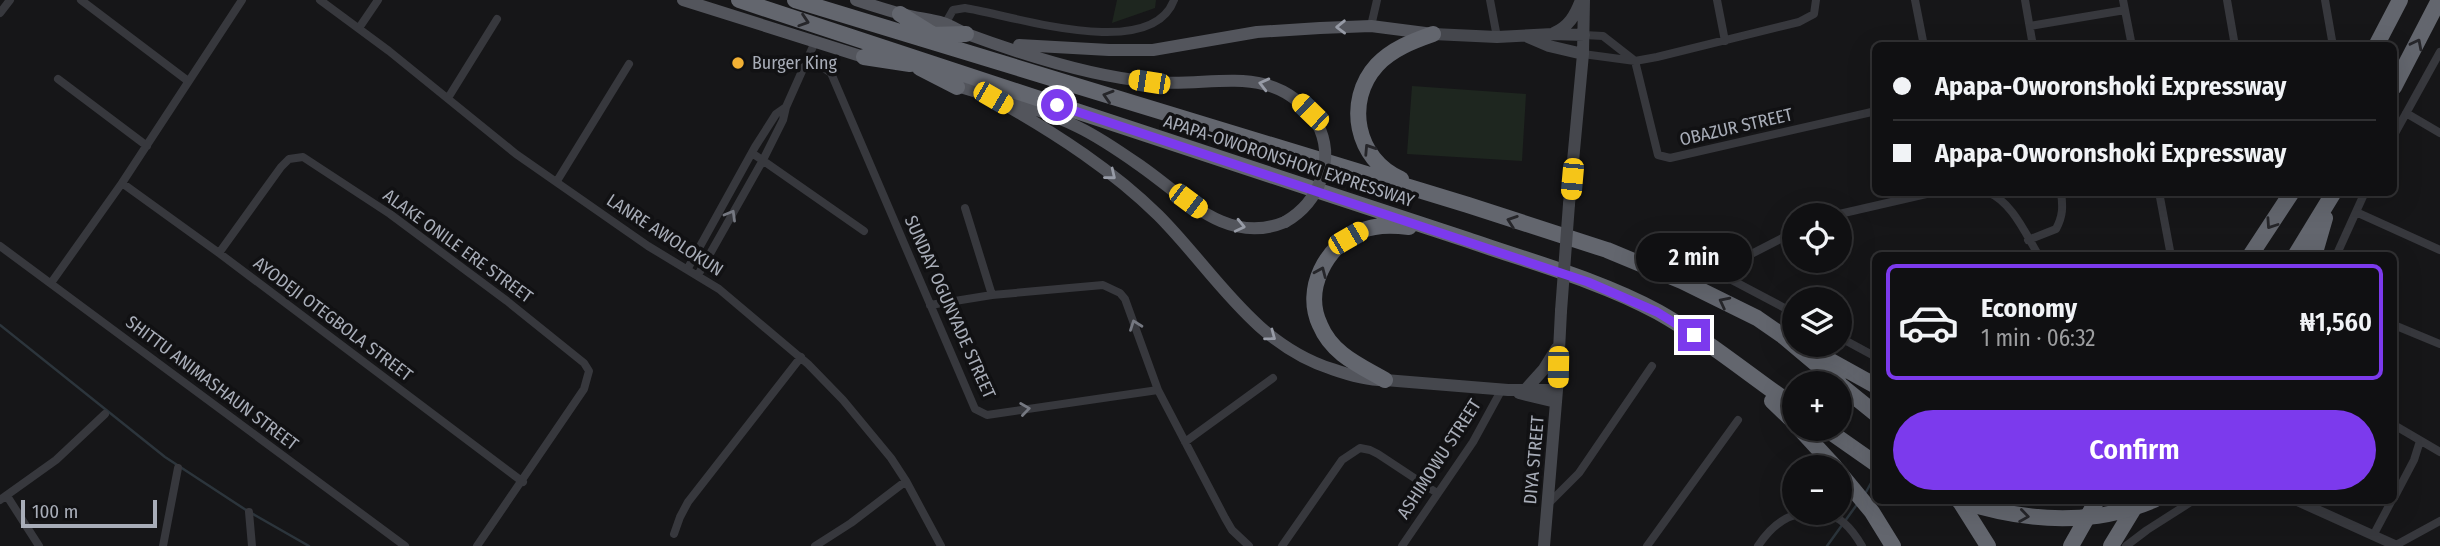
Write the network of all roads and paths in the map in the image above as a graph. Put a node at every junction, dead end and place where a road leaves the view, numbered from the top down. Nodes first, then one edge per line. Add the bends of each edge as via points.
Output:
1 (10, 0) edge
2 (81, 0) edge
3 (242, 0) edge
4 (320, 0) edge
5 (378, 0) edge
6 (684, 0) edge
7 (739, 0) edge
8 (795, 0) edge
9 (856, 0) edge
10 (1174, 0) edge
11 (1377, 0) edge
12 (1490, 0) edge
13 (1583, 0) edge
14 (1717, 0) edge
15 (1816, 0) edge
16 (1915, 0) edge
17 (2025, 0) edge
18 (2123, 0) edge
19 (2227, 0) edge
20 (2325, 0) edge
21 (2400, 0) edge
22 (2439, 0) edge
23 (2125, 10) junction
24 (0, 13) edge
25 (900, 14) joint
26 (497, 19) dead end
27 (1371, 26) junction
28 (2030, 26) junction
29 (359, 28) junction
30 (939, 30) junction
31 (897, 32) junction
32 (966, 34) joint
33 (1433, 34) junction
34 (1553, 34) junction
35 (1525, 36) junction
36 (1584, 36) junction
37 (1497, 37) junction
38 (1725, 41) junction
39 (815, 42) junction
40 (1923, 42) edge
41 (2032, 42) edge
42 (2131, 42) edge
43 (2234, 42) edge
44 (2332, 42) edge
45 (2378, 42) edge
46 (998, 43) junction
47 (866, 50) junction
48 (964, 52) junction
49 (2440, 52) edge
50 (1583, 54) junction
51 (1635, 61) junction
52 (806, 62) junction
53 (629, 65) dead end
54 (58, 79) dead end
55 (955, 79) junction
56 (187, 81) junction
57 (2397, 81) edge
58 (448, 98) junction
59 (993, 98) junction
60 (786, 107) junction
61 (1872, 112) edge
62 (2406, 113) junction
63 (2397, 130) edge
64 (2440, 133) edge
65 (147, 146) junction
66 (752, 153) junction
67 (763, 160) junction
68 (557, 181) junction
69 (122, 183) junction
70 (1918, 196) edge
71 (1995, 196) edge
72 (2062, 196) edge
73 (2160, 196) edge
74 (2289, 196) edge
75 (2333, 196) edge
76 (2363, 196) edge
77 (1468, 205) junction
78 (965, 208) dead end
79 (1852, 211) edge
80 (2356, 212) junction
81 (864, 231) dead end
82 (1782, 238) edge
83 (1468, 240) junction
84 (2028, 240) junction
85 (0, 246) edge
86 (2440, 250) edge
87 (2036, 252) edge
88 (2170, 252) edge
89 (2253, 252) edge
90 (2298, 252) edge
91 (2315, 252) edge
92 (2338, 252) edge
93 (219, 253) junction
94 (688, 268) junction
95 (698, 275) junction
96 (51, 283) junction
97 (992, 295) junction
98 (930, 304) junction
99 (1782, 306) edge
100 (2397, 326) edge
101 (1782, 335) edge
102 (1558, 344) junction
103 (1852, 344) edge
104 (2440, 344) edge
105 (1872, 355) edge
106 (801, 357) junction
107 (1809, 357) edge
108 (1824, 357) edge
109 (1733, 363) junction
110 (1652, 366) dead end
111 (1825, 371) edge
112 (1273, 378) dead end
113 (1385, 380) junction
114 (1872, 384) edge
115 (1527, 388) junction
116 (1505, 389) junction
117 (1158, 390) junction
118 (1852, 394) edge
119 (1557, 396) junction
120 (1782, 398) edge
121 (1782, 410) edge
122 (1872, 411) edge
123 (105, 414) dead end
124 (1738, 420) dead end
125 (2397, 427) edge
126 (1811, 441) edge
127 (1844, 441) edge
128 (2420, 441) junction
129 (1185, 442) junction
130 (2440, 452) edge
131 (1824, 455) edge
132 (1872, 461) edge
133 (178, 468) dead end
134 (906, 481) junction
135 (523, 482) junction
136 (1852, 488) edge
137 (2397, 492) edge
138 (1437, 493) junction
139 (4, 498) edge
140 (1548, 504) junction
141 (1961, 504) edge
142 (1973, 504) edge
143 (2095, 504) edge
144 (2137, 504) edge
145 (2142, 504) edge
146 (2188, 504) edge
147 (2304, 504) edge
148 (2390, 504) edge
149 (249, 512) dead end
150 (1782, 521) edge
151 (2440, 521) edge
152 (1848, 525) edge
153 (2147, 530) junction
154 (674, 534) dead end
155 (2374, 534) junction
156 (39, 546) edge
157 (163, 546) edge
158 (252, 546) edge
159 (405, 546) edge
160 (477, 546) edge
161 (815, 546) edge
162 (941, 546) edge
163 (1249, 546) edge
164 (1282, 546) edge
165 (1402, 546) edge
166 (1544, 546) edge
167 (1647, 546) edge
168 (1758, 546) edge
169 (1862, 546) edge
170 (1893, 546) edge
171 (1988, 546) edge
172 (2071, 546) edge
173 (2111, 546) edge
174 (2126, 546) edge
175 (2137, 546) edge
176 (2396, 546) edge

1 - 24 street
2 - 56 street
3 - 56 street
4 - 29 street, LANRE AWOLOKUN
5 - 29 street
6 - 39 main road, APAPA-OWORONSHOKI EXPRESSWAY
7 -> 47 highway, APAPA-OWORONSHOKI EXPRESSWAY
8 - 31 highway, APAPA-OWORONSHOKI EXPRESSWAY
9 - 25 main road
10 - 30 street via 1158,21 1120,31 1070,30 965,8 953,10
11 - 27 street
12 - 37 street
13 - 34 main road via 1567,27
13 - 36 main road, DIYA STREET
14 - 38 street
15 - 38 street via 1814,15 1799,22
16 - 40 street
17 - 28 street
18 - 23 street
19 - 43 street
20 - 44 street
21 - 45 highway
57 -> 22 highway
23 - 28 street
23 - 42 street
25 - 30 highway
26 - 58 street
27 - 33 main road
27 -> 46 main road via 1257,32 1153,50
28 - 41 street
29 - 58 street, LANRE AWOLOKUN
30 - 31 highway
30 - 32 highway
30 - 48 highway
31 - 48 highway, APAPA-OWORONSHOKI EXPRESSWAY
32 - 46 main road
33 - 37 main road
77 -> 33 highway via 1393,176 1368,151 1359,127 1357,103 1368,77 1388,55
34 - 35 main road
34 - 36 main road
35 - 37 main road
35 - 50 main road
36 - 50 main road, DIYA STREET
36 - 51 street via 1603,36
38 - 51 street
39 - 47 main road, APAPA-OWORONSHOKI EXPRESSWAY
39 - 52 street
59 -> 46 main road, bridge via 1079,127 1201,211 1252,229 1285,222 1307,203 1322,176 1326,145 1317,123 1286,91 1259,82 1174,84 1092,73
47 - 55 highway, APAPA-OWORONSHOKI EXPRESSWAY
47 - 55 highway
77 -> 48 highway, APAPA-OWORONSHOKI EXPRESSWAY
49 - 62 street
50 - 51 street
50 - 102 main road, DIYA STREET, bridge
51 - 61 street, OBAZUR STREET via 1658,156 1670,158
52 - 60 street
52 - 98 street, SUNDAY OGUNYADE STREET via 831,73
53 - 68 street
54 - 65 street
55 - 59 main road, APAPA-OWORONSHOKI EXPRESSWAY
55 - 83 highway, APAPA-OWORONSHOKI EXPRESSWAY
56 - 65 street
58 - 68 street, LANRE AWOLOKUN
59 -> 113 main road via 1084,154 1124,185 1158,215 1254,324 1282,345 1312,363 1369,380
60 - 66 street via 776,114
60 - 67 street
62 - 63 street
62 - 64 street
65 - 69 street
66 - 67 street
66 - 94 street
67 - 81 street
95 -> 67 street
68 - 94 street, LANRE AWOLOKUN via 648,246
69 - 93 street, AYODEJI OTEGBOLA STREET
69 - 96 street
70 - 79 street
71 - 84 street
72 - 84 street via 2062,218 2056,229
73 - 88 street
74 -> 89 highway
75 - 90 highway
75 - 91 highway
76 - 80 street
101 -> 77 highway, APAPA-OWORONSHOKI EXPRESSWAY via 1682,281 1607,250
78 - 97 street
80 - 86 street
80 - 92 street
82 - 99 street via 1725,271 1726,276
83 - 109 highway, APAPA-OWORONSHOKI EXPRESSWAY via 1619,294 1657,312
113 -> 83 highway via 1345,357 1326,336 1315,309 1320,270 1348,238 1376,226 1406,226
84 - 87 street
85 - 96 street, SHITTU ANIMASHAUN STREET
93 - 135 street, AYODEJI OTEGBOLA STREET
93 - 135 street, ALAKE ONILE ERE STREET via 281,167 289,159 303,157 390,214 507,301 576,355 589,371 584,389
94 - 95 street, LANRE AWOLOKUN
95 - 106 street, LANRE AWOLOKUN
96 - 159 street, SHITTU ANIMASHAUN STREET
97 - 98 street
117 -> 97 street via 1125,299 1112,287
98 -> 117 street, SUNDAY OGUNYADE STREET via 981,414
100 - 104 street
102 - 115 main road via 1545,369
102 - 119 main road, DIYA STREET
103 - 105 street
106 - 134 street, LANRE AWOLOKUN via 872,434
106 - 154 street via 688,502
107 - 111 highway, APAPA-OWORONSHOKI EXPRESSWAY
108 - 114 highway
109 - 120 highway
109 - 121 highway
110 - 140 street via 1579,473
112 - 129 street
113 - 116 main road
115 - 116 main road
115 - 119 main road
116 - 119 main road
116 - 138 street, ASHIMOWU STREET
117 - 129 street
118 - 122 highway, APAPA-OWORONSHOKI EXPRESSWAY
119 - 140 main road, DIYA STREET
123 - 139 street via 56,460
124 - 167 street
125 - 128 street
126 - 131 highway
127 - 132 highway
128 - 130 street
128 - 137 street
129 - 163 street via 1232,530
133 - 157 street
134 - 161 street
134 - 162 street, LANRE AWOLOKUN
135 - 160 street
136 - 170 highway
138 - 164 street via 1378,454 1360,448 1342,460
138 - 165 street, ASHIMOWU STREET
139 - 156 street
140 - 166 main road, DIYA STREET
141 - 171 highway
142 -> 145 highway, bridge via 2046,519 2111,514
143 - 172 highway
144 - 173 highway
146 - 153 street
147 - 155 street
148 - 155 street
149 - 158 street
150 - 168 street via 1769,529
151 - 176 street
152 - 169 street
153 - 174 street
153 - 175 street
155 - 176 street

